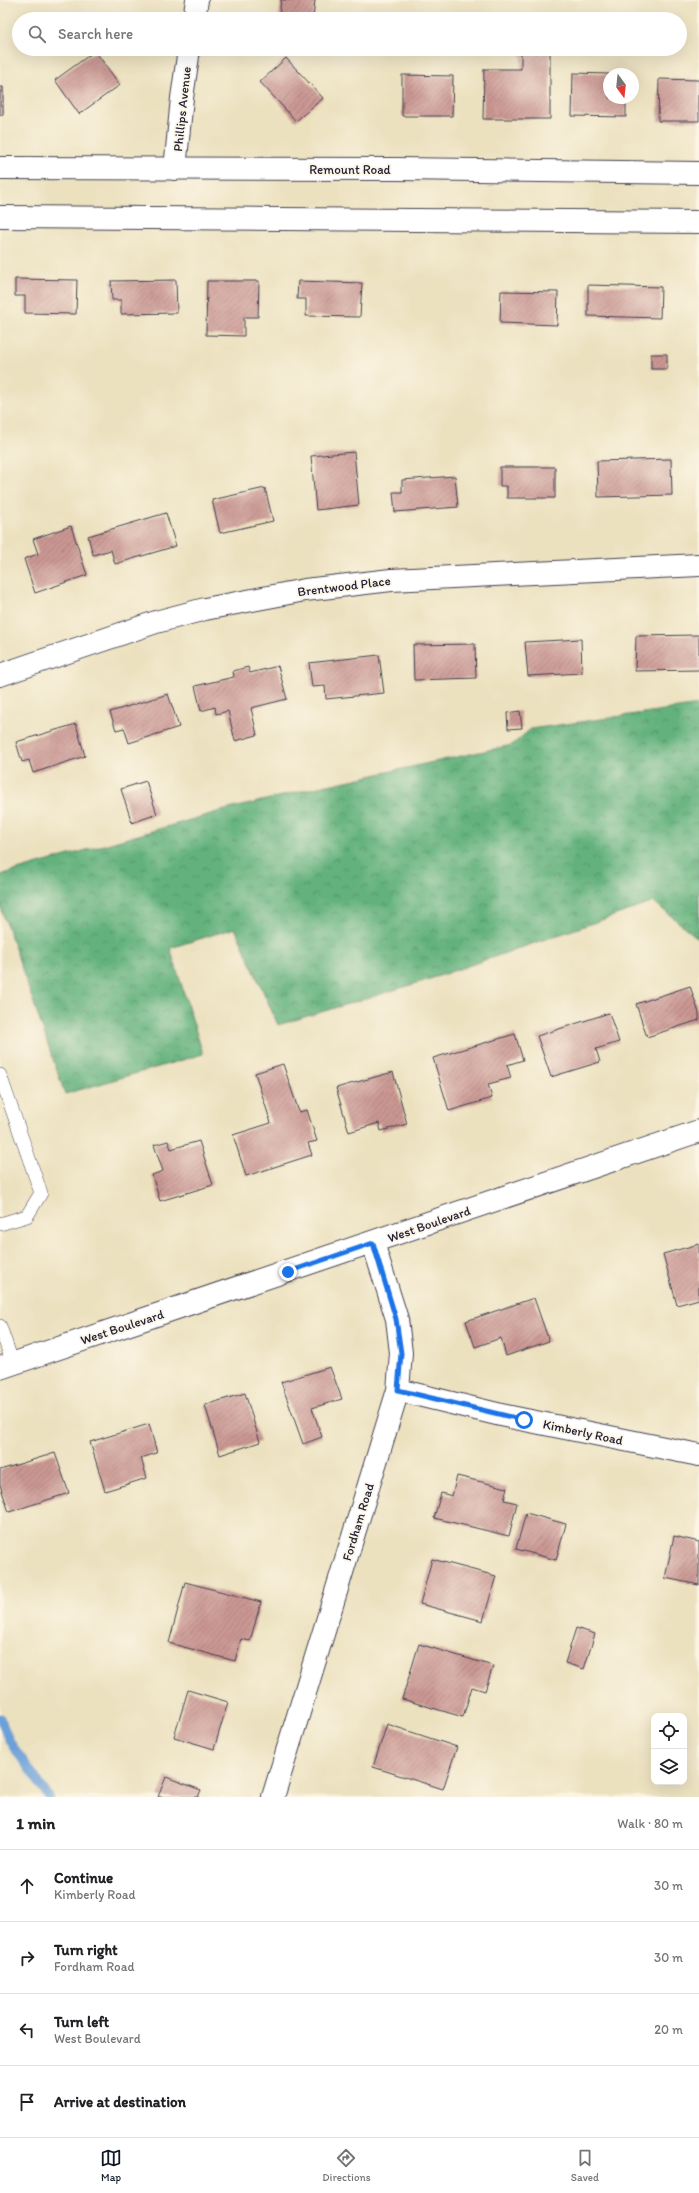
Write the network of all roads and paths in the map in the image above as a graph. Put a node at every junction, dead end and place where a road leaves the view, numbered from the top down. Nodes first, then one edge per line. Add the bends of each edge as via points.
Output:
1 (196, 0) edge
2 (195, 12) edge
3 (188, 56) edge
4 (0, 168) edge
5 (175, 169) junction
6 (699, 173) edge
7 (0, 217) edge
8 (699, 222) edge
9 (699, 565) edge
10 (0, 675) edge
11 (0, 1075) edge
12 (699, 1131) edge
13 (0, 1224) edge
14 (373, 1243) junction
15 (0, 1326) edge
16 (6, 1366) edge
17 (398, 1390) junction
18 (699, 1455) edge
19 (273, 1797) edge

1 - 2 main road
3 - 5 main road, Phillips Avenue
4 - 5 main road, Remount Road
5 - 6 main road, Remount Road
7 - 8 main road
9 - 10 main road, Brentwood Place via 391,580 305,590 206,609 156,622
11 - 13 lane via 41,1193 27,1216
12 - 14 main road, West Boulevard
14 - 16 main road, West Boulevard
14 - 17 main road, Fordham Road via 396,1319 401,1353
15 - 16 lane
17 - 18 main road, Kimberly Road via 501,1415
17 - 19 main road, Fordham Road

